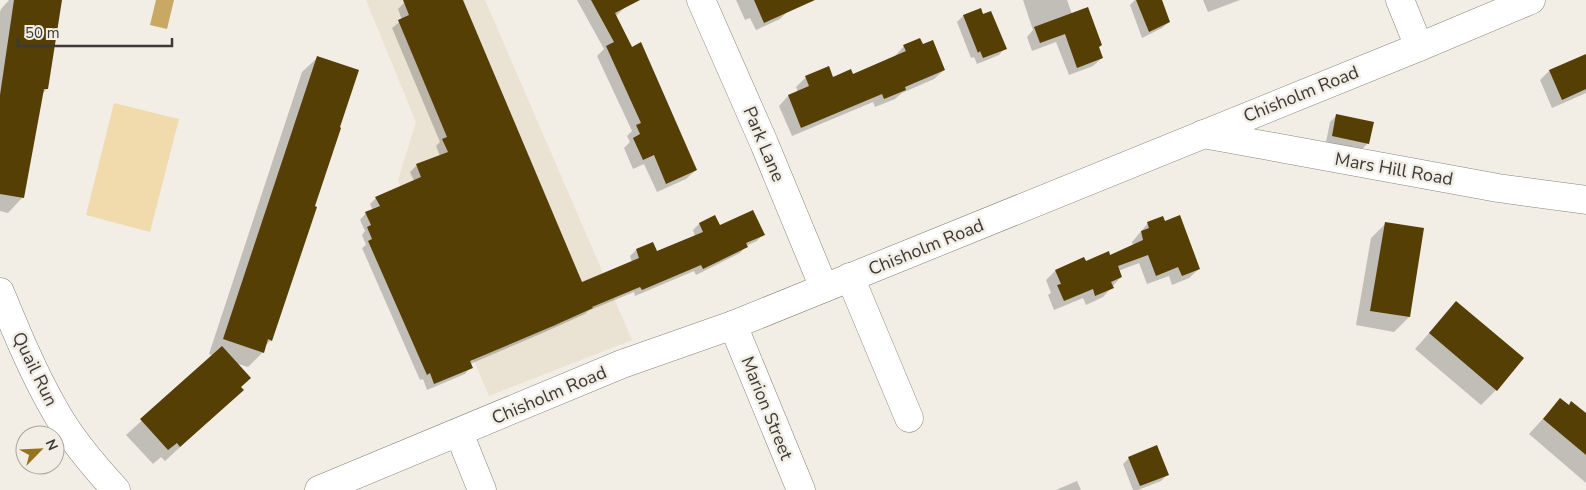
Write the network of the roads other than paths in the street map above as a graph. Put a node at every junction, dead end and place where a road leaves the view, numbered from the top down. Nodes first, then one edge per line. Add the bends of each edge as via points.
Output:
1 (701, 0) edge
2 (1400, 0) edge
3 (1531, 0) edge
4 (1419, 47) junction
5 (1202, 134) junction
6 (1586, 200) edge
7 (850, 277) junction
8 (824, 288) junction
9 (0, 292) edge
10 (733, 325) junction
11 (909, 418) dead end
12 (460, 433) junction
13 (116, 490) edge
14 (319, 490) edge
15 (482, 490) edge
16 (801, 490) edge

1 - 8 street, Park Lane
2 - 4 street
3 - 4 street, Chisholm Road
4 - 5 street, Chisholm Road
5 - 6 street, Mars Hill Road via 1498,188
5 - 7 street, Chisholm Road
7 - 8 street, Chisholm Road
7 - 11 street
8 - 10 street, Chisholm Road
9 - 13 street, Quail Run via 53,409
10 - 12 street, Chisholm Road via 622,364
10 - 16 street, Marion Street
12 - 14 street, Chisholm Road
12 - 15 street

